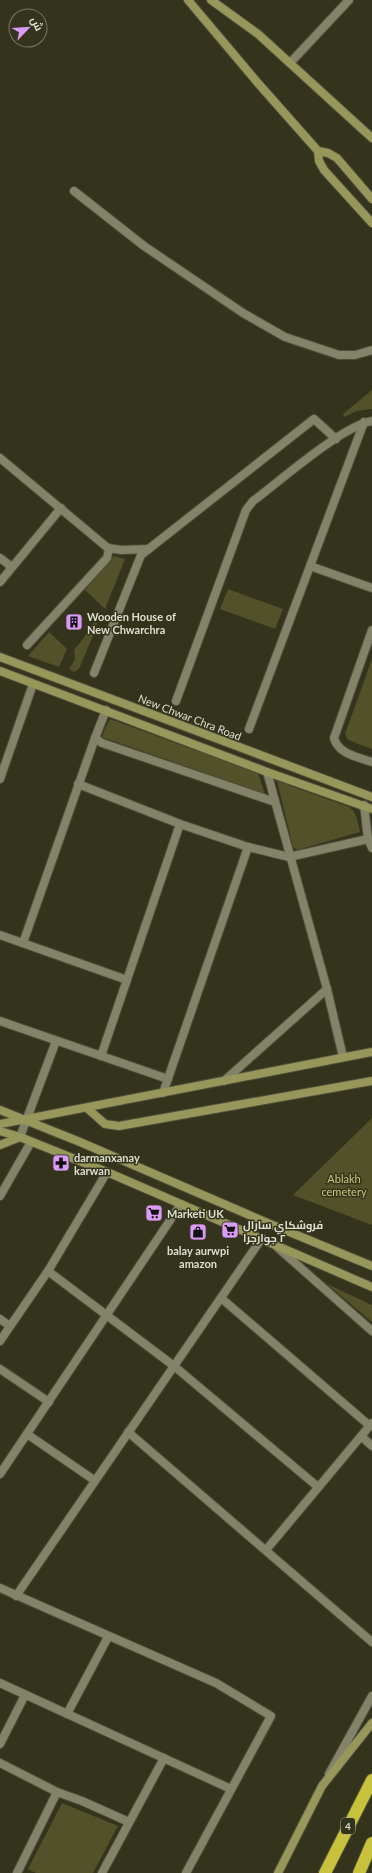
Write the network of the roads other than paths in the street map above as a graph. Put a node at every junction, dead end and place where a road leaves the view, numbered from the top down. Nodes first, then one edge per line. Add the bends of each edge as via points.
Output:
1 (188, 0) edge
2 (211, 0) edge
3 (350, 0) edge
4 (290, 63) junction
5 (372, 138) edge
6 (318, 151) junction
7 (74, 191) dead end
8 (372, 199) edge
9 (372, 223) edge
10 (372, 350) edge
11 (368, 421) edge
12 (336, 439) junction
13 (0, 458) edge
14 (61, 508) junction
15 (108, 548) junction
16 (150, 549) junction
17 (0, 558) edge
18 (0, 563) edge
19 (310, 566) junction
20 (12, 567) junction
21 (0, 582) edge
22 (372, 588) edge
23 (372, 630) edge
24 (27, 645) dead end
25 (0, 657) edge
26 (0, 671) edge
27 (94, 673) dead end
28 (33, 684) junction
29 (176, 701) dead end
30 (106, 710) junction
31 (250, 729) dead end
32 (95, 738) junction
33 (4, 757) edge
34 (372, 762) edge
35 (267, 772) junction
36 (0, 779) edge
37 (78, 784) junction
38 (372, 797) edge
39 (275, 802) junction
40 (368, 807) edge
41 (180, 824) junction
42 (368, 839) junction
43 (248, 847) junction
44 (372, 848) edge
45 (289, 857) junction
46 (0, 935) edge
47 (23, 943) junction
48 (127, 980) junction
49 (327, 989) junction
50 (0, 1021) edge
51 (56, 1041) junction
52 (372, 1052) edge
53 (101, 1056) junction
54 (343, 1057) junction
55 (168, 1079) junction
56 (224, 1081) junction
57 (372, 1081) edge
58 (163, 1093) junction
59 (87, 1108) junction
60 (0, 1110) edge
61 (26, 1119) junction
62 (0, 1124) edge
63 (0, 1131) edge
64 (20, 1137) junction
65 (31, 1142) junction
66 (0, 1145) edge
67 (107, 1172) junction
68 (0, 1196) edge
69 (181, 1204) junction
70 (262, 1238) junction
71 (272, 1243) junction
72 (372, 1266) edge
73 (48, 1271) junction
74 (372, 1287) edge
75 (221, 1298) junction
76 (108, 1315) junction
77 (0, 1319) edge
78 (10, 1326) junction
79 (372, 1331) edge
80 (0, 1341) edge
81 (174, 1366) junction
82 (0, 1369) edge
83 (49, 1402) junction
84 (371, 1424) edge
85 (128, 1432) junction
86 (27, 1434) junction
87 (361, 1436) junction
88 (372, 1446) edge
89 (0, 1474) edge
90 (94, 1480) junction
91 (318, 1487) junction
92 (266, 1550) junction
93 (0, 1588) edge
94 (16, 1596) junction
95 (108, 1637) junction
96 (372, 1642) edge
97 (0, 1683) edge
98 (25, 1695) junction
99 (372, 1696) edge
100 (67, 1714) junction
101 (372, 1723) edge
102 (0, 1744) edge
103 (164, 1758) junction
104 (0, 1763) edge
105 (372, 1780) edge
106 (322, 1786) junction
107 (231, 1789) junction
108 (57, 1792) junction
109 (129, 1822) junction
110 (372, 1843) edge
111 (17, 1873) edge
112 (102, 1873) edge
113 (186, 1873) edge
114 (278, 1873) edge
115 (326, 1873) edge
116 (359, 1873) edge

1 - 6 street
2 - 4 street via 242,21
3 - 4 street
4 - 5 street
6 - 8 street via 337,158
6 - 9 street via 319,161 324,170
7 - 10 street via 144,246 242,313 285,337 339,355 355,355
11 - 12 street
11 - 19 street
12 - 16 street via 314,418
12 - 29 street via 253,501 246,510
13 - 14 street
14 - 15 street
14 - 20 street
15 - 16 street
15 - 24 street via 107,558
16 - 27 street via 141,555
17 - 20 street
18 - 20 street
19 - 22 street
19 - 31 street
20 - 21 street
23 - 34 street via 334,738 343,751
25 - 38 street, New Chwar Chra Road
26 - 28 street
28 - 30 street
28 - 33 street
30 - 32 street
30 - 35 street
32 - 37 street
32 - 39 street via 102,743
33 - 36 street
35 - 39 street
35 - 40 street
37 - 41 street
37 - 47 street
39 - 45 street
40 - 42 street
41 - 43 street
41 - 48 street
42 - 44 street
42 - 45 street
43 - 45 street
43 - 55 street
45 - 49 street
46 - 47 street
47 - 48 street
48 - 53 street
49 - 54 street
49 - 56 street
50 - 51 street
51 - 53 street
51 - 61 street
52 - 54 street
53 - 55 street
54 - 56 street
55 - 58 street
56 - 58 street
57 - 59 street via 118,1126 105,1124
58 - 59 street
59 - 61 street
60 - 61 street
61 - 62 street
61 - 64 street
61 - 72 street
63 - 64 street
64 - 65 street
64 - 66 street
65 - 67 street
65 - 68 street
67 - 69 street
67 - 73 street
69 - 70 street
69 - 76 street
70 - 71 street
70 - 75 street
71 - 74 street
71 - 79 street
73 - 76 street
73 - 78 street
75 - 81 street
75 - 84 street
76 - 81 street
76 - 83 street
77 - 78 street
78 - 80 street
81 - 85 street
81 - 91 street
82 - 83 street
83 - 86 street
84 - 87 street
85 - 90 street
85 - 92 street
86 - 89 street
86 - 90 street
87 - 88 street
87 - 91 street
90 - 94 street
91 - 92 street
92 - 96 street
93 - 94 street
94 - 95 street
95 - 100 street
95 - 107 street via 216,1683 271,1716
97 - 98 street
98 - 100 street
98 - 102 street
99 - 106 street
100 - 103 street
101 - 106 street
103 - 107 street
103 - 109 street
104 - 108 street
105 - 115 highway, 4
106 - 114 street
107 - 113 street
108 - 109 street
108 - 111 street
109 - 112 street
110 - 116 highway

